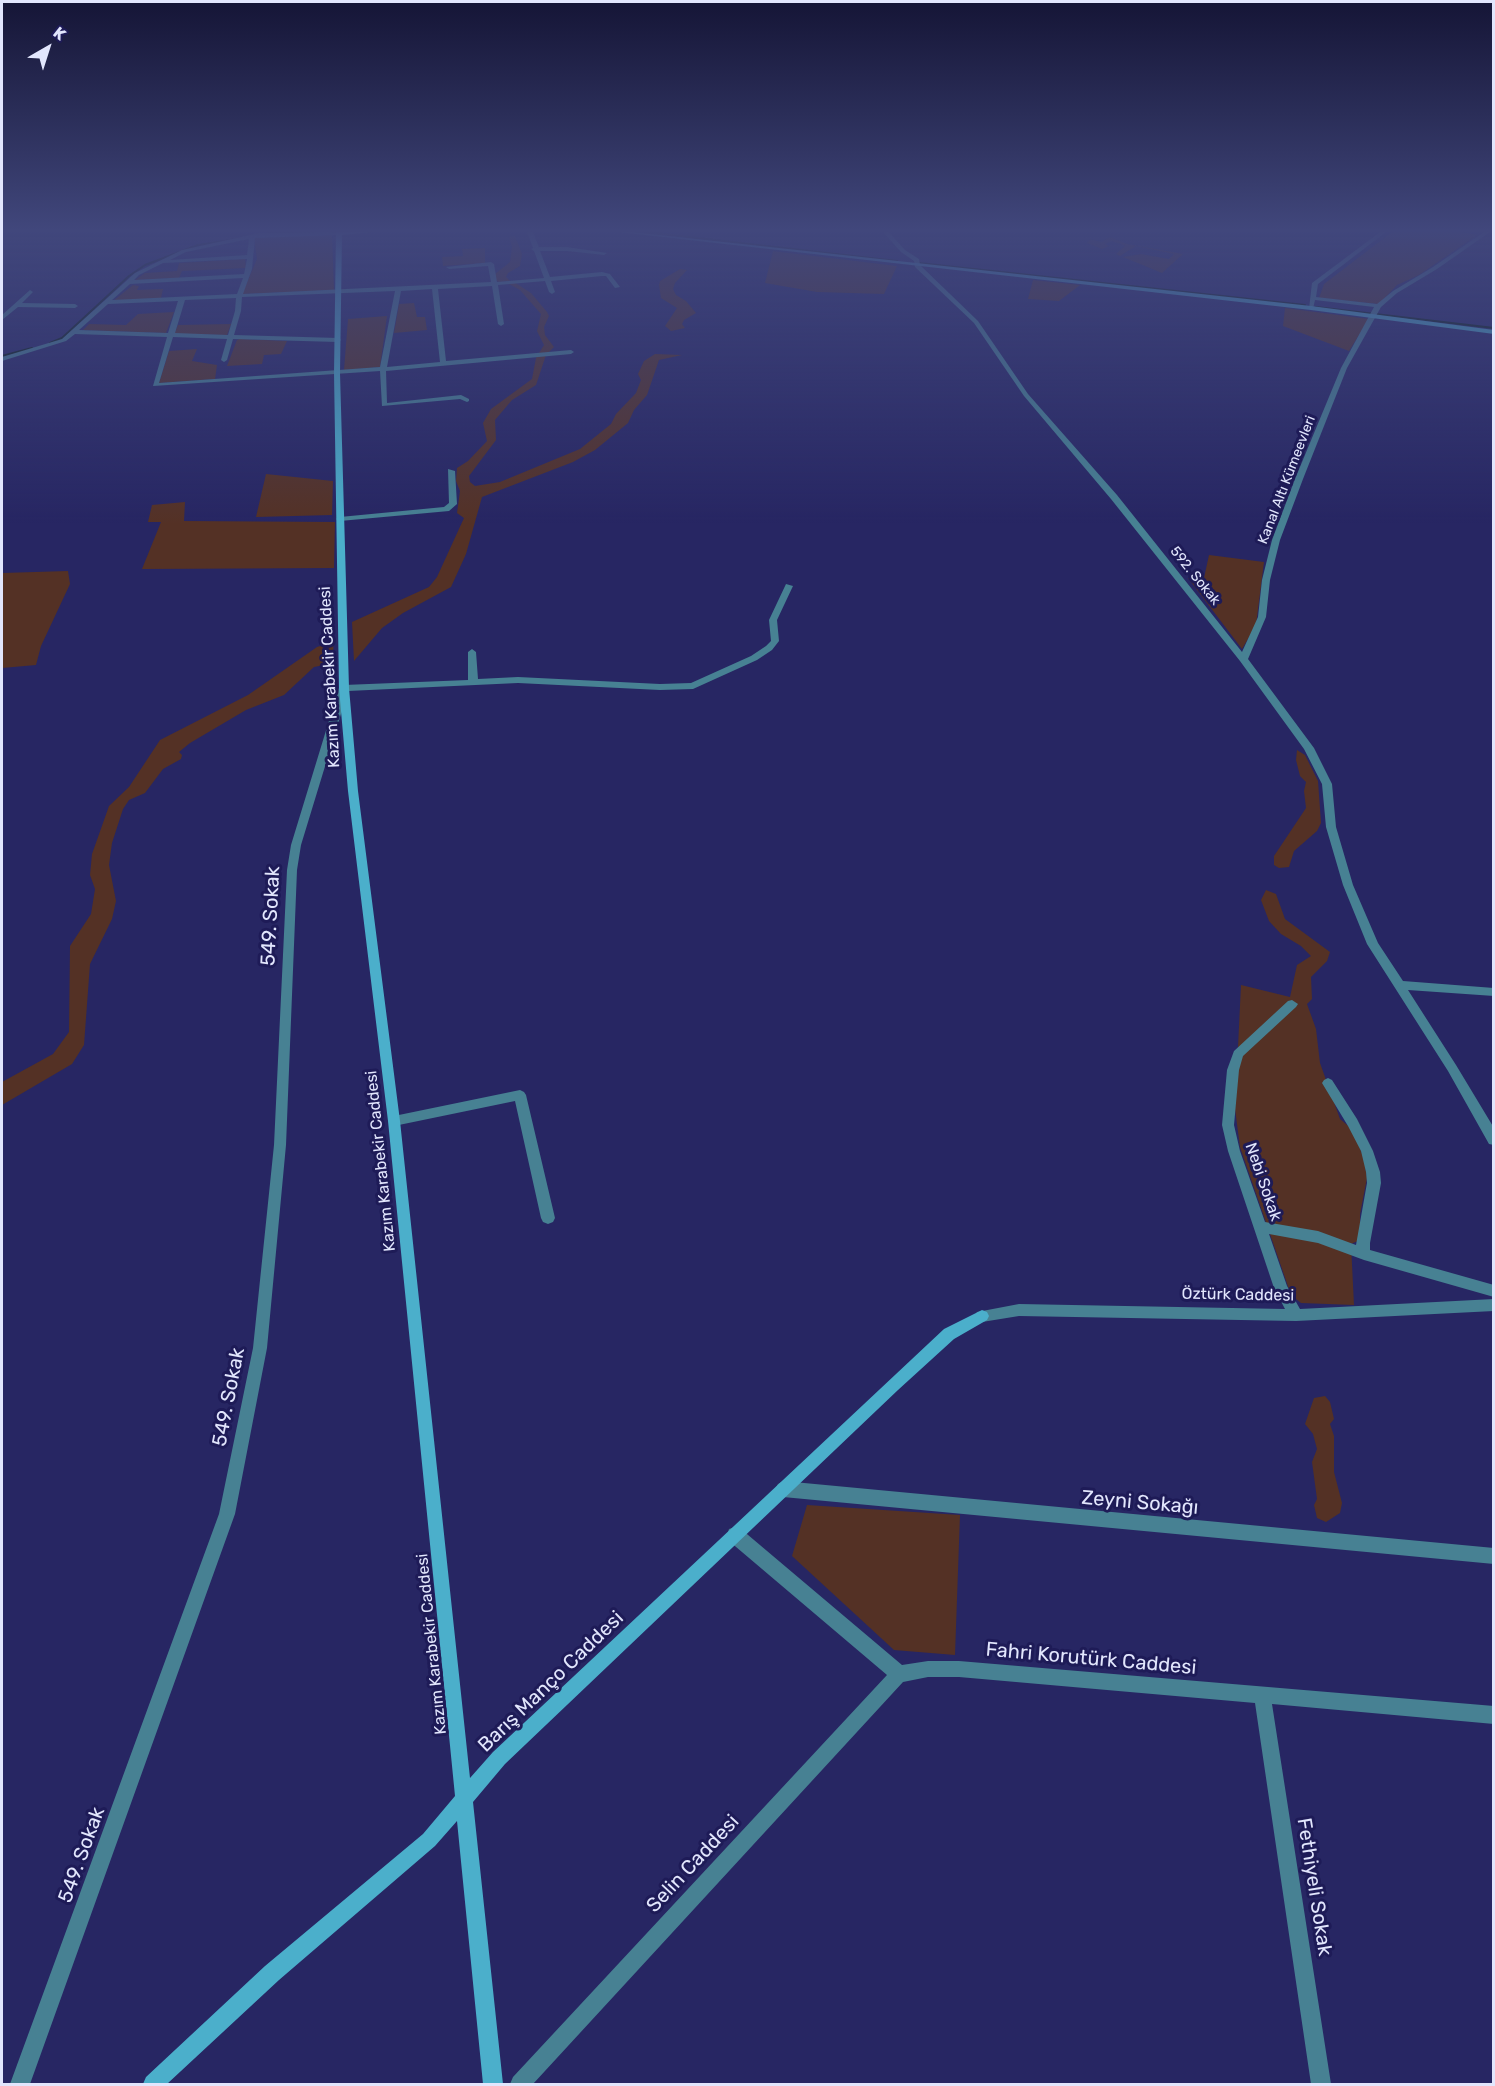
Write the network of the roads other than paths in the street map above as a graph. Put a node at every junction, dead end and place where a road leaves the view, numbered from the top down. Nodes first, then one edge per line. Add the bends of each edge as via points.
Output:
1 (79, 329) edge
2 (173, 329) edge
3 (233, 329) edge
4 (338, 329) edge
5 (390, 329) edge
6 (440, 329) edge
7 (982, 329) edge
8 (1366, 329) edge
9 (1474, 329) edge
10 (76, 332) junction
11 (1494, 332) edge
12 (171, 336) junction
13 (231, 337) junction
14 (338, 340) junction
15 (571, 352) dead end
16 (2, 359) edge
17 (224, 360) dead end
18 (443, 362) junction
19 (383, 368) junction
20 (337, 373) junction
21 (466, 400) dead end
22 (451, 471) dead end
23 (340, 519) junction
24 (789, 586) dead end
25 (472, 652) dead end
26 (1243, 659) junction
27 (473, 681) junction
28 (344, 688) junction
29 (1400, 986) junction
30 (1494, 992) edge
31 (1293, 1004) dead end
32 (1328, 1083) dead end
33 (394, 1121) junction
34 (1494, 1140) edge
35 (548, 1218) dead end
36 (1261, 1227) junction
37 (1364, 1254) junction
38 (1494, 1291) edge
39 (1494, 1305) edge
40 (1296, 1315) junction
41 (982, 1316) joint
42 (783, 1489) junction
43 (735, 1535) junction
44 (1494, 1556) edge
45 (899, 1674) junction
46 (1262, 1695) junction
47 (1494, 1715) edge
48 (465, 1800) junction
49 (20, 2085) edge
50 (153, 2085) edge
51 (493, 2085) edge
52 (520, 2085) edge
53 (1321, 2085) edge

1 - 10 street
2 - 12 street
3 - 13 street
4 - 14 street, Kazım Karabekir Caddesi
5 - 19 street
6 - 18 street
7 - 26 street, 592. Sokak via 1026,395 1114,497
8 - 26 street, Kanal Altı Kümeevleri via 1344,368 1299,478 1276,540 1262,617
9 - 11 street
10 - 12 street
10 - 16 street via 56,344
12 - 13 street
12 - 20 street via 154,385
13 - 14 street
13 - 17 street
14 - 20 street, Kazım Karabekir Caddesi
15 - 18 street
18 - 19 street
19 - 20 street
19 - 21 street via 384,405 461,397
20 - 23 street, Kazım Karabekir Caddesi
22 - 23 street via 453,504 446,509
23 - 28 street, Kazım Karabekir Caddesi
24 - 27 street via 773,620 775,641 769,648 701,684 676,687
25 - 27 street
26 - 29 street, 592. Sokak via 1309,748 1327,784 1332,827 1345,875 1373,944
27 - 28 street
28 - 33 street, Kazım Karabekir Caddesi
28 - 49 street, 549. Sokak via 296,844 292,870 280,1145 264,1313 227,1514
29 - 30 street
29 - 34 street, 592. Sokak
31 - 36 street, Nebi Sokak via 1238,1054 1233,1070 1228,1125
32 - 37 street via 1353,1123 1373,1172 1362,1243
33 - 35 street via 520,1095
33 - 48 street, Kazım Karabekir Caddesi
36 - 37 street via 1318,1237
36 - 40 street, Nebi Sokak via 1281,1288
37 - 38 street
39 - 40 street, Öztürk Caddesi
40 - 41 street, Öztürk Caddesi via 1019,1310
41 - 42 street, Barış Manço Caddesi via 950,1334
42 - 43 street, Barış Manço Caddesi
42 - 44 street, Zeyni Sokağı
43 - 45 street
43 - 48 street, Barış Manço Caddesi via 499,1758
45 - 46 street, Fahri Korutürk Caddesi via 959,1669
45 - 52 street, Selin Caddesi
46 - 47 street, Fahri Korutürk Caddesi
46 - 53 street, Fethiyeli Sokak
48 - 50 street, Barış Manço Caddesi via 429,1840 272,1972
48 - 51 street, Kazım Karabekir Caddesi

